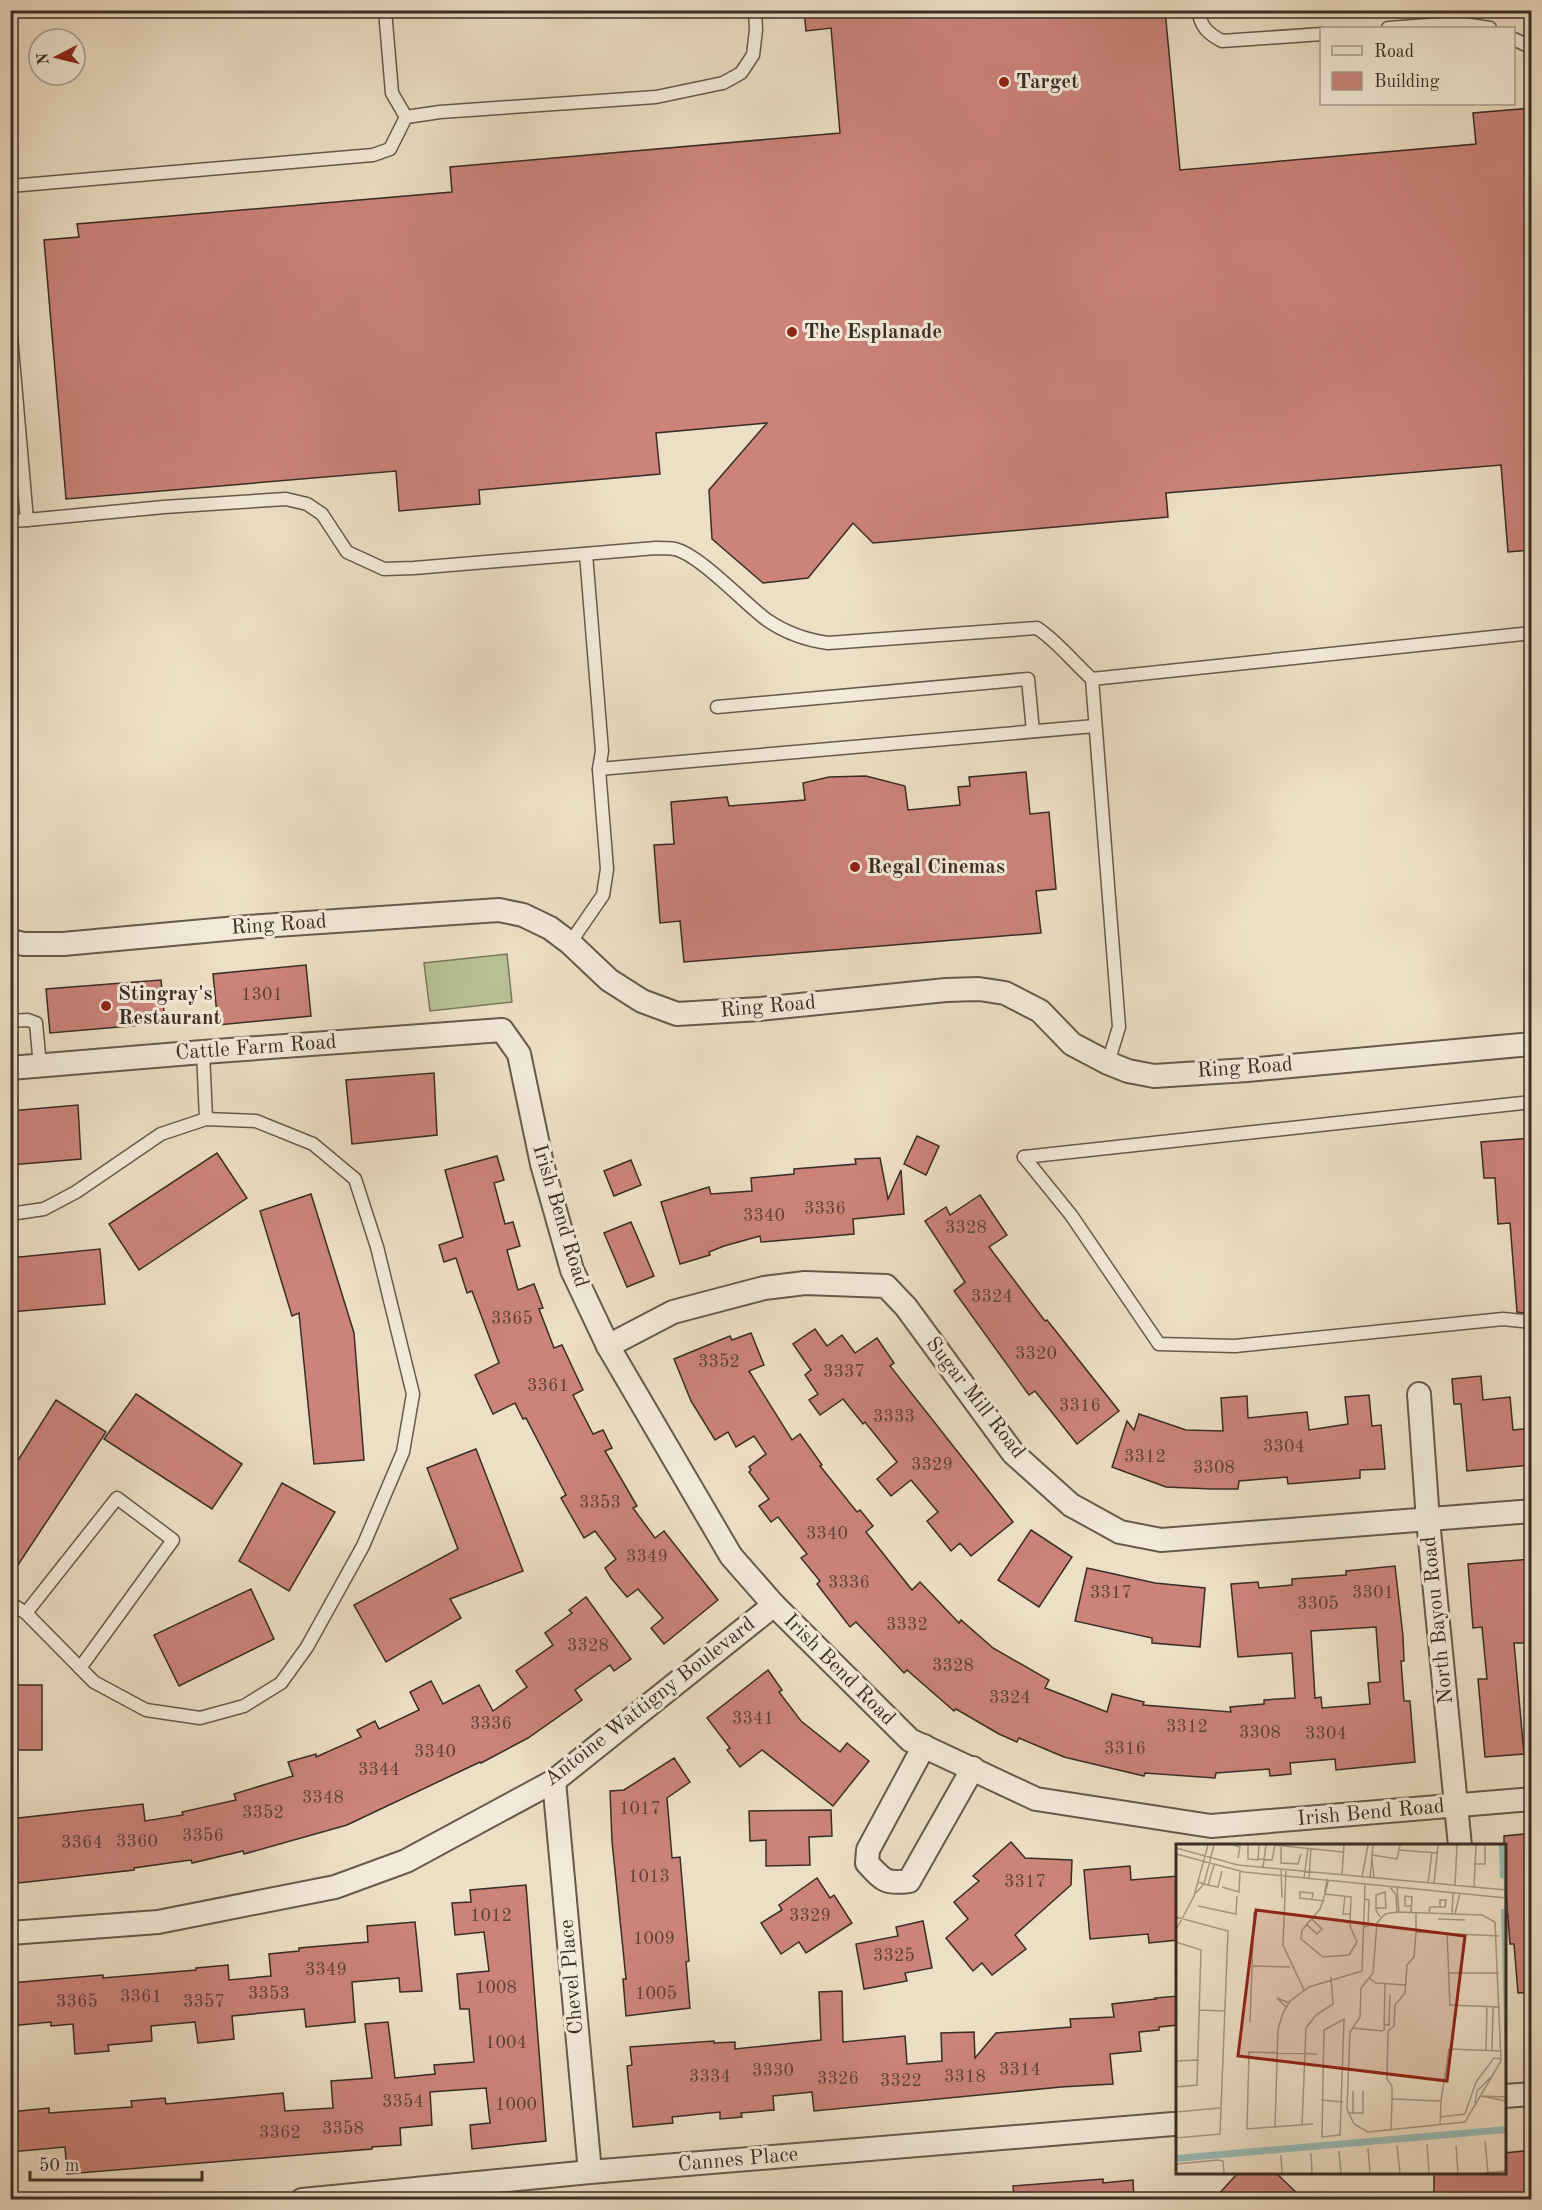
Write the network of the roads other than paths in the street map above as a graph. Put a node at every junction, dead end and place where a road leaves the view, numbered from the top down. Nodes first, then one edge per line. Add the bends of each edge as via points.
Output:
1 (385, 10) edge
2 (755, 10) edge
3 (1198, 10) edge
4 (1402, 27) edge
5 (1483, 27) edge
6 (1320, 34) edge
7 (1515, 40) edge
8 (1532, 48) edge
9 (406, 117) junction
10 (10, 186) edge
11 (10, 325) edge
12 (27, 520) junction
13 (10, 521) edge
14 (586, 554) junction
15 (1532, 633) edge
16 (1092, 679) junction
17 (717, 707) dead end
18 (1095, 726) junction
19 (1033, 731) junction
20 (599, 769) junction
21 (10, 941) edge
22 (570, 944) junction
23 (10, 1021) edge
24 (502, 1030) joint
25 (1532, 1044) edge
26 (203, 1052) junction
27 (1108, 1064) junction
28 (40, 1066) junction
29 (10, 1068) edge
30 (1532, 1102) edge
31 (206, 1119) junction
32 (10, 1214) edge
33 (1532, 1322) edge
34 (608, 1346) junction
35 (1419, 1394) dead end
36 (1532, 1511) edge
37 (1428, 1520) junction
38 (10, 1603) edge
39 (774, 1605) junction
40 (26, 1613) junction
41 (80, 1668) junction
42 (924, 1746) junction
43 (973, 1768) junction
44 (554, 1781) junction
45 (1532, 1799) edge
46 (1457, 1806) junction
47 (1460, 1844) edge
48 (10, 1933) edge
49 (1532, 2094) edge
50 (1506, 2097) edge
51 (1173, 2124) dead end
52 (590, 2172) junction
53 (302, 2199) edge

1 - 9 lane via 392,93
2 - 9 lane via 753,55 741,73 723,83 656,97
3 - 6 lane via 1202,27 1222,41
4 - 5 lane via 1456,23
7 - 8 lane
9 - 10 lane via 390,149 373,155
11 - 12 lane
12 - 13 lane
12 - 14 lane via 286,500 307,504 322,514 347,552 384,568
14 - 16 lane via 675,549 694,559 768,621 789,633 828,643 1037,628 1054,639
14 - 20 lane via 602,751
15 - 16 lane
16 - 18 lane
17 - 19 lane via 1028,679
18 - 19 lane
18 - 27 lane via 1119,1028
19 - 20 lane
20 - 22 lane via 605,886
21 - 22 street, Ring Road via 63,944 499,910 536,920
22 - 27 street, Ring Road via 609,980 642,1001 677,1014 946,990 1005,993 1040,1011 1072,1044
23 - 28 lane via 36,1023
24 - 26 street, Cattle Farm Road
24 - 34 street, Irish Bend Road via 519,1054 542,1164 572,1270
25 - 27 street, Ring Road via 1154,1076
26 - 28 street, Cattle Farm Road
26 - 31 lane
28 - 29 street, Cattle Farm Road
30 - 33 lane via 1024,1157 1071,1215 1160,1344 1235,1346 1503,1319
31 - 32 lane via 161,1134 45,1209
31 - 41 lane via 256,1121 313,1144 355,1179 413,1394 403,1452 363,1546 307,1647 281,1683 244,1706 200,1718 146,1710 94,1682
34 - 37 street, Sugar Mill Road via 674,1312 764,1288 805,1283 886,1286 906,1307 1014,1453 1071,1505 1120,1532 1161,1540
34 - 39 street, Irish Bend Road via 731,1557
35 - 37 street, North Bayou Road
36 - 37 street, Sugar Mill Road
37 - 46 street, North Bayou Road
38 - 40 lane
39 - 42 street, Irish Bend Road via 910,1740
39 - 44 street, Antoine Wattigny Boulevard
40 - 41 lane
40 - 41 lane via 117,1498 173,1540
42 - 43 street, Irish Bend Road
42 - 43 street via 868,1850 867,1863 891,1883 909,1881
43 - 46 street, Irish Bend Road via 1036,1799 1211,1826
44 - 48 street, Antoine Wattigny Boulevard via 406,1861 335,1887 158,1922
44 - 52 street, Chevel Place
45 - 46 street, Irish Bend Road
46 - 47 street, North Bayou Road
49 - 50 street
51 - 52 street, Cannes Place
52 - 53 street, Cannes Place

